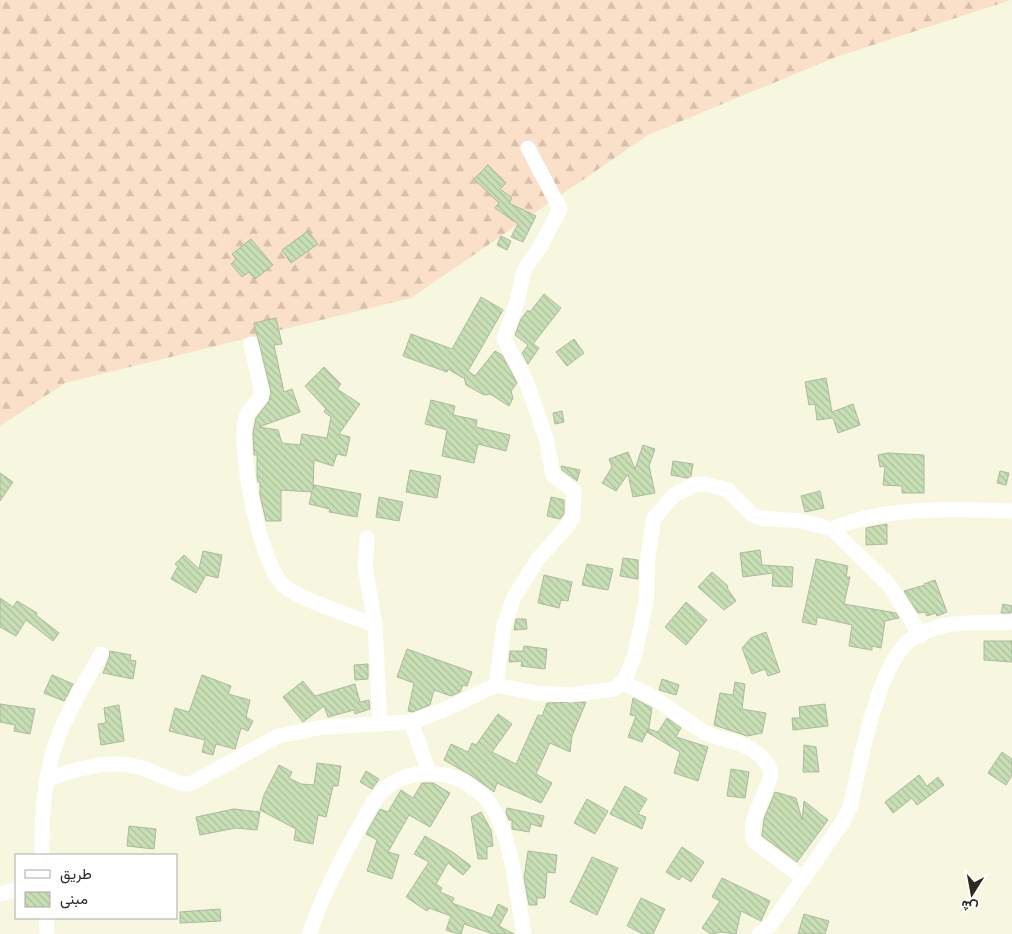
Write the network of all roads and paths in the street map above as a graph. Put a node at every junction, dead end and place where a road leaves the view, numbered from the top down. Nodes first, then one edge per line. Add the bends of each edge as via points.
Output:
1 (528, 148) dead end
2 (251, 344) dead end
3 (1012, 511) edge
4 (832, 529) junction
5 (367, 538) dead end
6 (1012, 622) edge
7 (375, 625) junction
8 (920, 636) junction
9 (101, 654) dead end
10 (621, 683) junction
11 (496, 685) junction
12 (411, 722) junction
13 (380, 724) junction
14 (429, 772) junction
15 (47, 779) junction
16 (42, 854) edge
17 (804, 879) junction
18 (15, 890) edge
19 (0, 894) edge
20 (46, 919) edge
21 (47, 934) edge
22 (309, 934) edge
23 (524, 934) edge
24 (759, 934) edge

1 - 11 street via 560,208 524,270 504,339 526,381 546,438 552,471 574,494 571,521 524,579 508,610
2 - 7 street via 262,393 246,416 244,459 251,499 275,573 282,584 297,594
3 - 4 street via 936,510 869,516
4 - 8 street via 890,586
4 - 10 street via 801,521 752,515 728,490 719,486 694,485 674,495 654,518 646,602 635,654
5 - 7 street via 365,566
6 - 8 street via 945,626
7 - 13 street
8 - 17 street via 909,641 888,672 875,707 850,808
9 - 15 street via 54,749
10 - 11 street via 614,689 571,696
10 - 17 street via 649,693 707,733 742,744 763,758 771,773 768,789 752,826 752,836 754,841
11 - 12 street
12 - 13 street
12 - 14 street
13 - 15 street via 324,727 278,736 192,783 184,784 140,767 112,763
14 - 22 street via 414,774 386,788 340,860 322,896
14 - 23 street via 472,786 494,811 504,831
15 - 16 street via 41,830
17 - 24 street via 770,926
18 - 19 street
20 - 21 street

